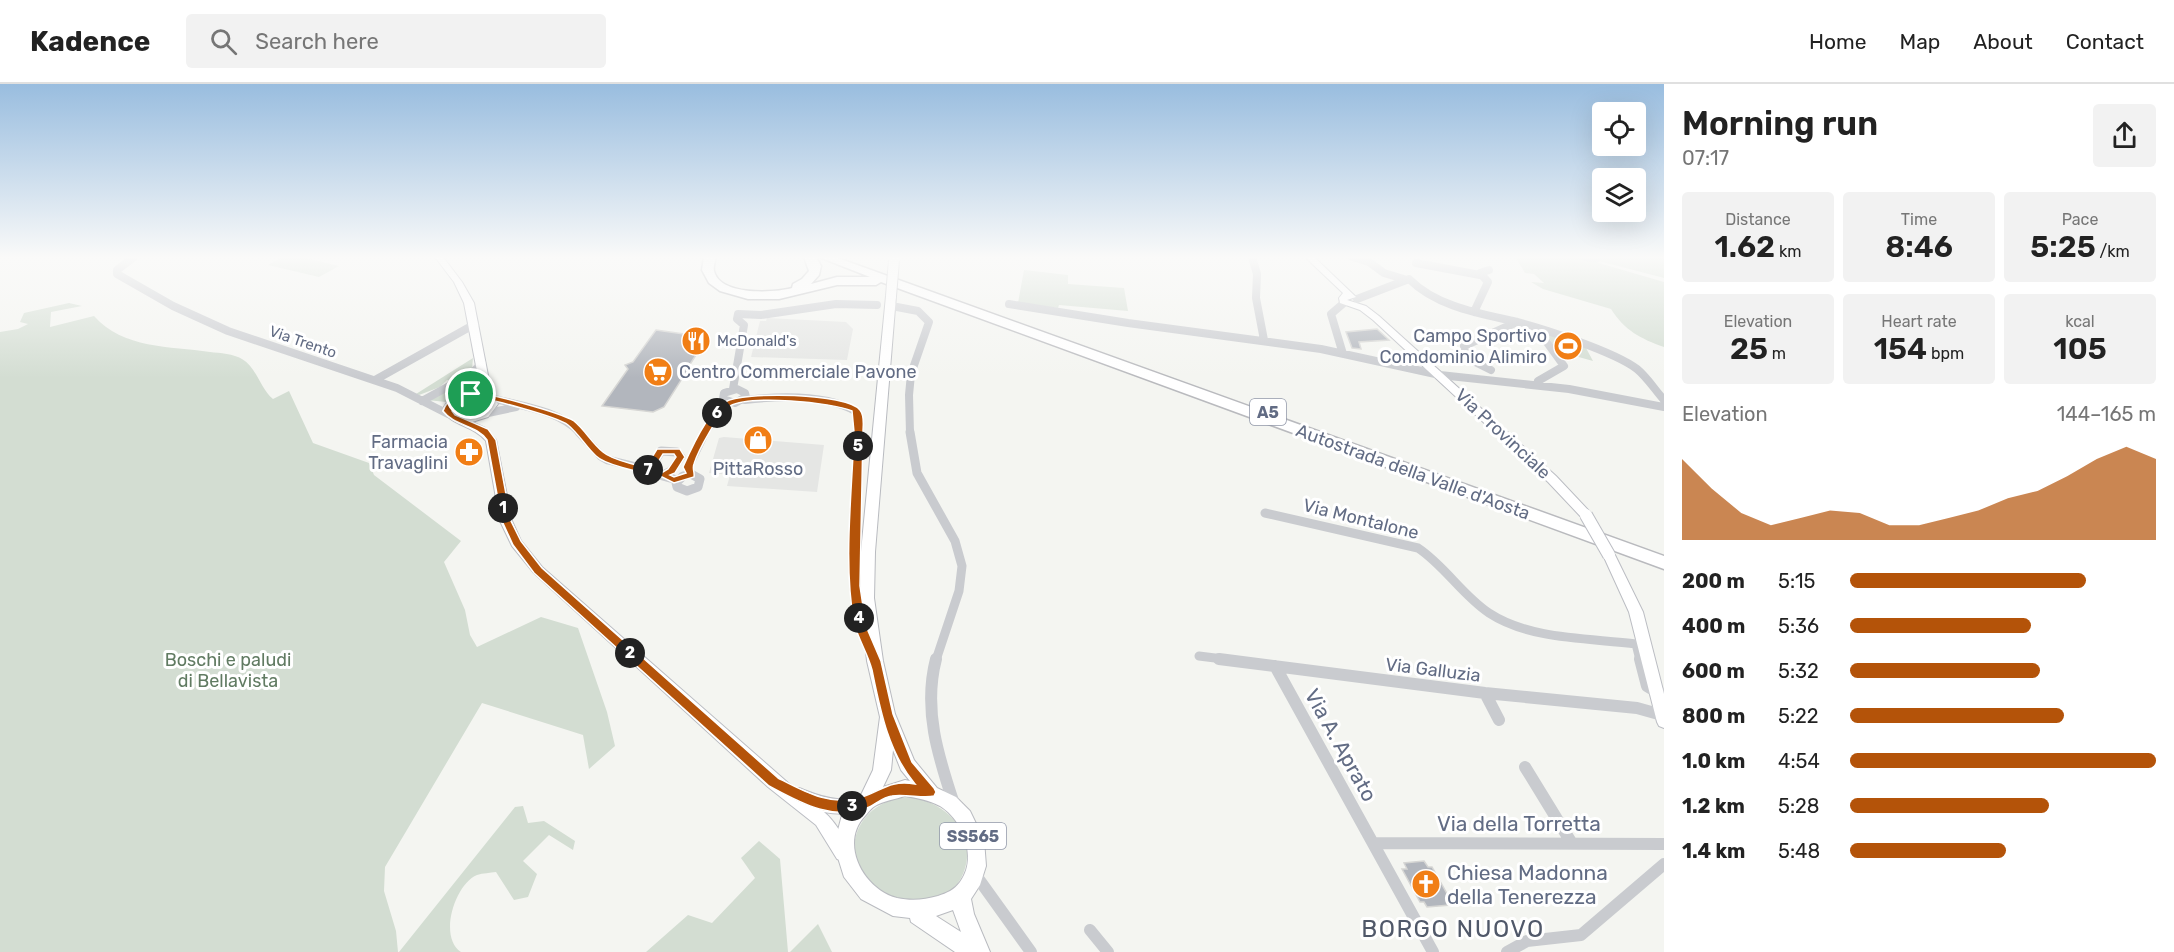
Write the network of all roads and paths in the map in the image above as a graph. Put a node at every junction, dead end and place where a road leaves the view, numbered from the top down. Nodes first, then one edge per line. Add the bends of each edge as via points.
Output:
1 (158, 298) edge
2 (466, 298) edge
3 (894, 298) edge
4 (932, 298) edge
5 (935, 298) edge
6 (953, 298) edge
7 (1256, 298) edge
8 (1348, 298) edge
9 (1360, 298) edge
10 (1437, 298) edge
11 (1480, 298) edge
12 (1351, 301) junction
13 (894, 302) junction
14 (953, 304) junction
15 (1009, 304) dead end
16 (877, 305) dead end
17 (1473, 312) junction
18 (1517, 322) junction
19 (475, 324) junction
20 (1538, 330) junction
21 (1264, 340) junction
22 (1343, 354) junction
23 (482, 363) junction
24 (1491, 370) dead end
25 (1440, 375) junction
26 (484, 379) junction
27 (375, 380) junction
28 (1538, 381) dead end
29 (733, 389) junction
30 (471, 394) junction
31 (489, 397) junction
32 (745, 400) junction
33 (1664, 400) edge
34 (425, 403) junction
35 (728, 403) junction
36 (1664, 408) edge
37 (536, 410) junction
38 (452, 412) junction
39 (488, 413) junction
40 (485, 431) junction
41 (649, 470) junction
42 (691, 474) junction
43 (663, 475) junction
44 (677, 480) junction
45 (1265, 513) dead end
46 (1664, 555) edge
47 (1664, 563) edge
48 (1198, 656) dead end
49 (875, 661) junction
50 (1275, 666) junction
51 (1485, 693) junction
52 (1660, 695) edge
53 (887, 714) junction
54 (1663, 719) edge
55 (1499, 720) dead end
56 (1525, 767) dead end
57 (774, 782) junction
58 (930, 792) junction
59 (866, 801) junction
60 (955, 806) junction
61 (1571, 842) junction
62 (1373, 843) junction
63 (1664, 844) edge
64 (843, 854) junction
65 (1664, 864) edge
66 (975, 874) junction
67 (961, 897) junction
68 (918, 915) junction
69 (1090, 930) dead end
70 (973, 952) edge
71 (980, 952) edge
72 (1031, 952) edge
73 (1108, 952) edge
74 (1433, 952) edge
75 (1507, 952) edge

1 - 27 street, Via Trento via 228,331
2 - 19 main road
3 - 13 main road, SS565, bridge
4 - 14 highway
5 - 14 highway, Autostrada della Valle d'Aosta / A5
6 - 46 highway, Autostrada della Valle d'Aosta / A5
7 - 21 street
8 - 12 main road, Via Provinciale
9 - 12 street
10 - 17 street
11 - 17 street
12 - 22 street via 1331,314
12 - 25 main road, Via Provinciale
13 - 49 main road, SS565 via 868,552 867,598
13 - 60 street via 918,311 929,322 908,391 913,462 953,535 962,567 960,586 934,667 929,704 936,748
14 - 47 highway, Autostrada della Valle d'Aosta / A5
15 - 21 street
16 - 29 street via 836,304 761,315 738,314 737,319 744,325
17 - 18 street
18 - 20 street
18 - 24 street via 1464,346 1469,359
19 - 23 main road
19 - 27 street
20 - 28 street via 1564,366
20 - 33 street via 1605,352 1633,366
21 - 22 street
22 - 25 street
23 - 26 main road
23 - 34 street
25 - 36 street via 1569,389
25 - 52 main road, Via Provinciale, bridge via 1586,516 1636,612
26 - 30 main road
26 - 31 main road
27 - 34 street, Via Trento
29 - 32 street via 745,393
29 - 35 street via 723,395
30 - 31 main road
30 - 38 main road
31 - 37 street
31 - 39 main road via 494,404
32 - 35 street
32 - 49 street via 823,400 857,412 854,586 860,626
34 - 38 street, Via Trento
35 - 42 street via 718,411 693,456 688,467
37 - 39 street via 510,408
37 - 41 street via 572,424 608,460
38 - 39 main road via 472,419
38 - 40 main road
39 - 40 main road
40 - 57 main road via 495,454 506,521 516,543 538,570
41 - 43 street
41 - 43 street via 661,451 677,452 681,457
42 - 44 street
42 - 44 street via 701,482 695,489 680,489
43 - 44 street
45 - 52 street, Via Montalone via 1418,548 1488,612 1514,626 1636,644 1647,686
48 - 50 street, Via Galluzia
49 - 53 main road, SS565
50 - 51 street, Via Galluzia
50 - 62 street, Via A. Aprato
51 - 54 street, Via Galluzia via 1637,708
51 - 55 street
52 - 54 main road, Via Provinciale
53 - 58 main road, SS565 via 907,765
53 - 59 main road, SS565 via 882,770
56 - 61 street
57 - 59 main road via 812,802 831,807
57 - 64 main road via 822,820
58 - 59 main road, SS565 via 905,788 886,791
58 - 60 main road, SS565
59 - 64 main road, SS565 via 852,816 844,835
60 - 66 main road, SS565 via 967,821 977,846
61 - 62 street, Via della Torretta
61 - 63 street, Via della Torretta
62 - 74 street, Via A. Aprato
64 - 68 main road via 850,877 863,894 885,909
65 - 75 street via 1581,936 1527,941
66 - 67 main road, SS565
66 - 72 street
67 - 68 main road via 943,909
67 - 71 main road via 964,915
68 - 70 main road
69 - 73 street

